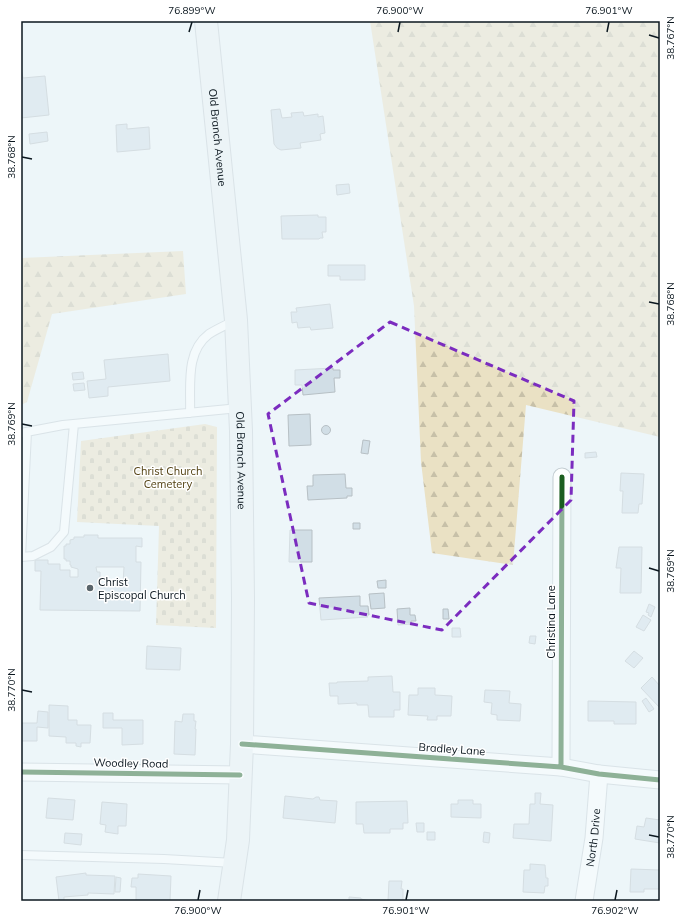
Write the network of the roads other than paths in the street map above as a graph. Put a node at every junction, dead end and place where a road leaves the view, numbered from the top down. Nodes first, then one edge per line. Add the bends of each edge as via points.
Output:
1 (206, 21) edge
2 (236, 320) junction
3 (240, 408) junction
4 (190, 413) junction
5 (74, 424) junction
6 (24, 432) edge
7 (562, 476) dead end
8 (242, 744) junction
9 (561, 766) junction
10 (21, 772) edge
11 (599, 774) junction
12 (240, 775) junction
13 (660, 780) edge
14 (21, 855) edge
15 (235, 863) junction
16 (229, 901) edge
17 (584, 901) edge

1 - 2 main road, Old Branch Avenue
2 - 3 main road, Old Branch Avenue
2 - 4 lane via 209,334 195,350 191,366
3 - 4 lane
3 - 8 main road, Old Branch Avenue
4 - 5 lane
5 - 6 lane
5 - 6 lane via 64,532 51,547 33,556 21,557
7 - 9 street, Christina Lane
8 - 9 street, Bradley Lane
8 - 12 main road, Old Branch Avenue
9 - 11 street, Bradley Lane
10 - 12 street, Woodley Road
11 - 13 street, Bradley Lane
11 - 17 street, North Drive via 594,838
12 - 15 main road, Old Branch Avenue
14 - 15 lane
15 - 16 main road, Old Branch Avenue

